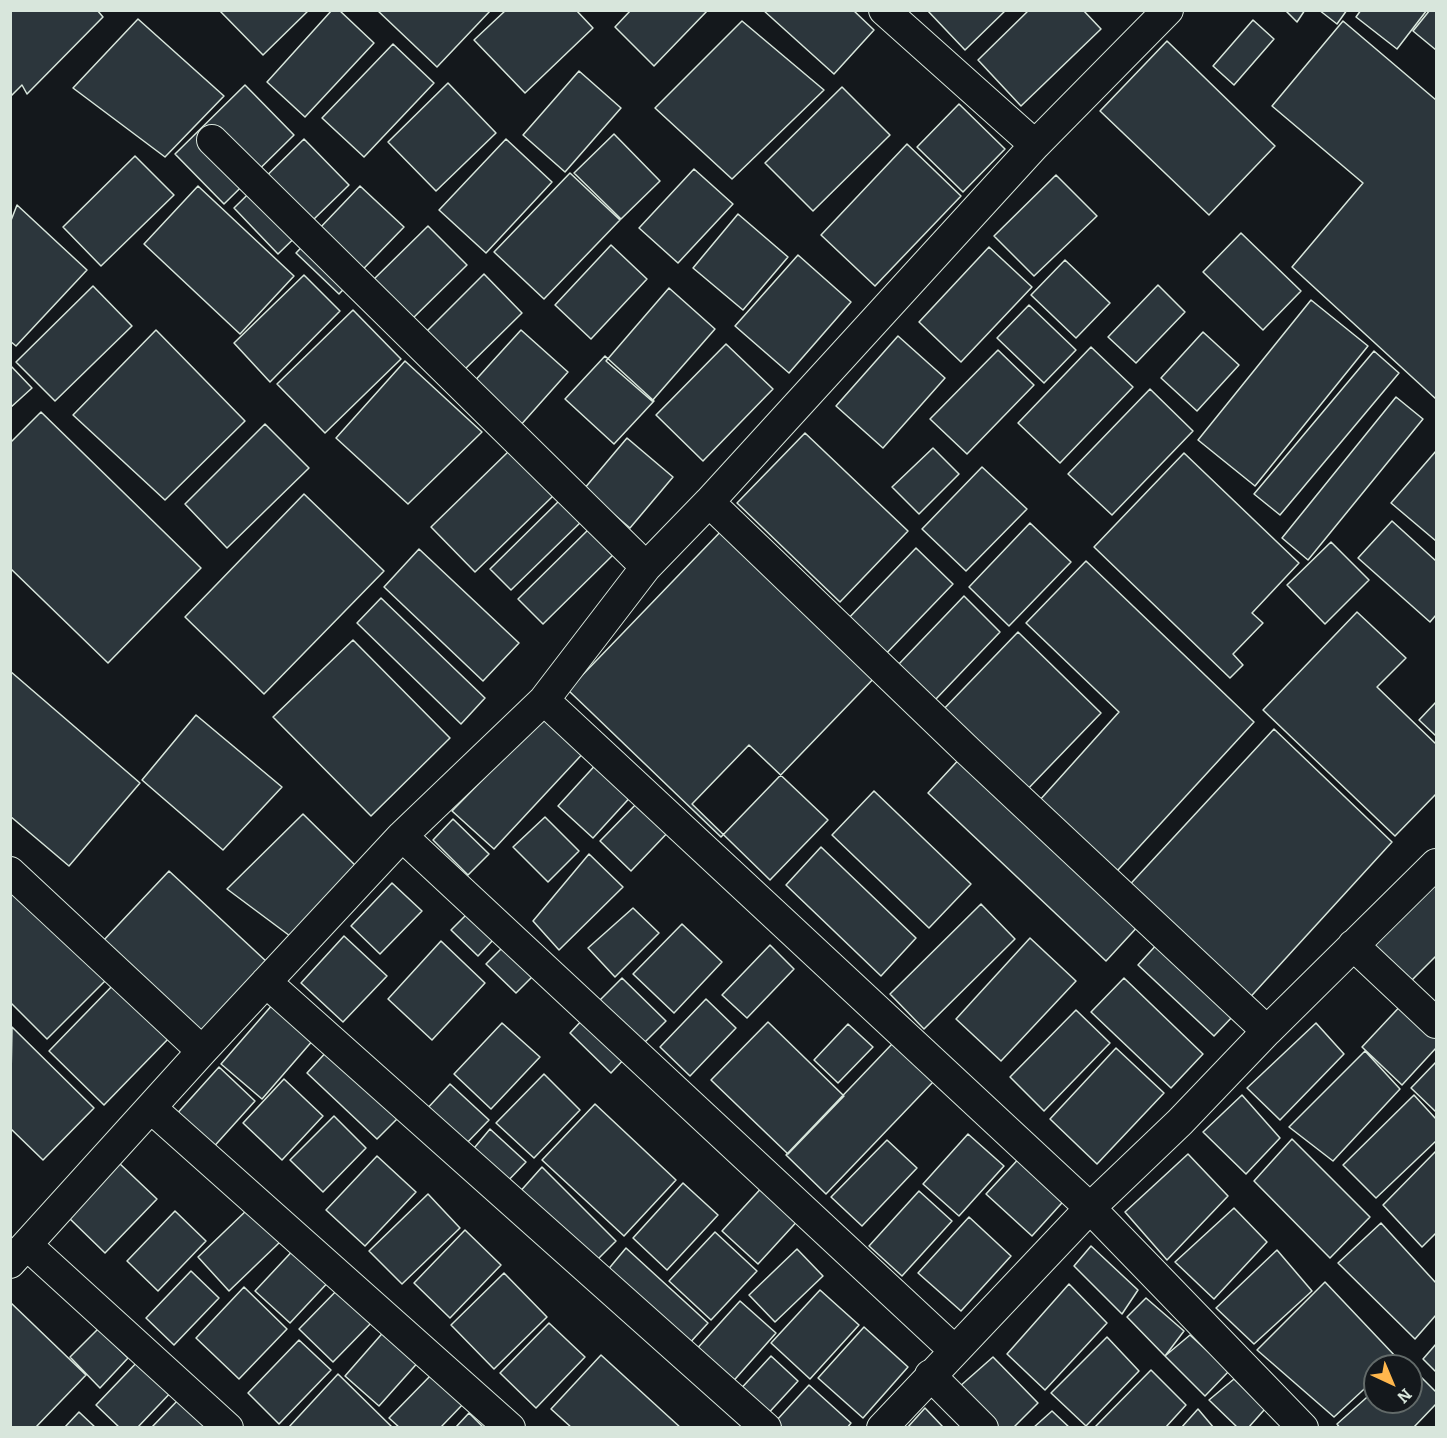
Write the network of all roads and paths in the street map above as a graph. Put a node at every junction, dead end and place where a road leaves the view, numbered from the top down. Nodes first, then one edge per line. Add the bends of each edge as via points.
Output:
1 (884, 10) edge
2 (1168, 10) edge
3 (212, 140) dead end
4 (1035, 145) junction
5 (709, 502) junction
6 (646, 567) junction
7 (544, 700) junction
8 (402, 836) junction
9 (1437, 864) edge
10 (10, 872) edge
11 (1353, 945) junction
12 (266, 982) junction
13 (1437, 1023) edge
14 (1267, 1031) junction
15 (202, 1052) junction
16 (151, 1107) junction
17 (1090, 1208) junction
18 (19, 1254) edge
19 (954, 1350) junction
20 (930, 1375) junction
21 (228, 1428) edge
22 (510, 1428) edge
23 (766, 1428) edge
24 (882, 1428) edge
25 (983, 1428) edge
26 (1303, 1428) edge

1 - 4 street
2 - 4 street
3 - 6 street
4 - 5 street
5 - 6 street
5 - 14 street
6 - 7 street
7 - 8 street
7 - 17 street
8 - 12 street
8 - 19 street
9 - 11 street
10 - 15 street
11 - 13 street
11 - 14 street
12 - 15 street
12 - 23 street
14 - 17 street
15 - 16 street
16 - 18 street
16 - 22 street
17 - 19 street
17 - 26 street
18 - 21 street
19 - 20 street
20 - 24 street
20 - 25 street

